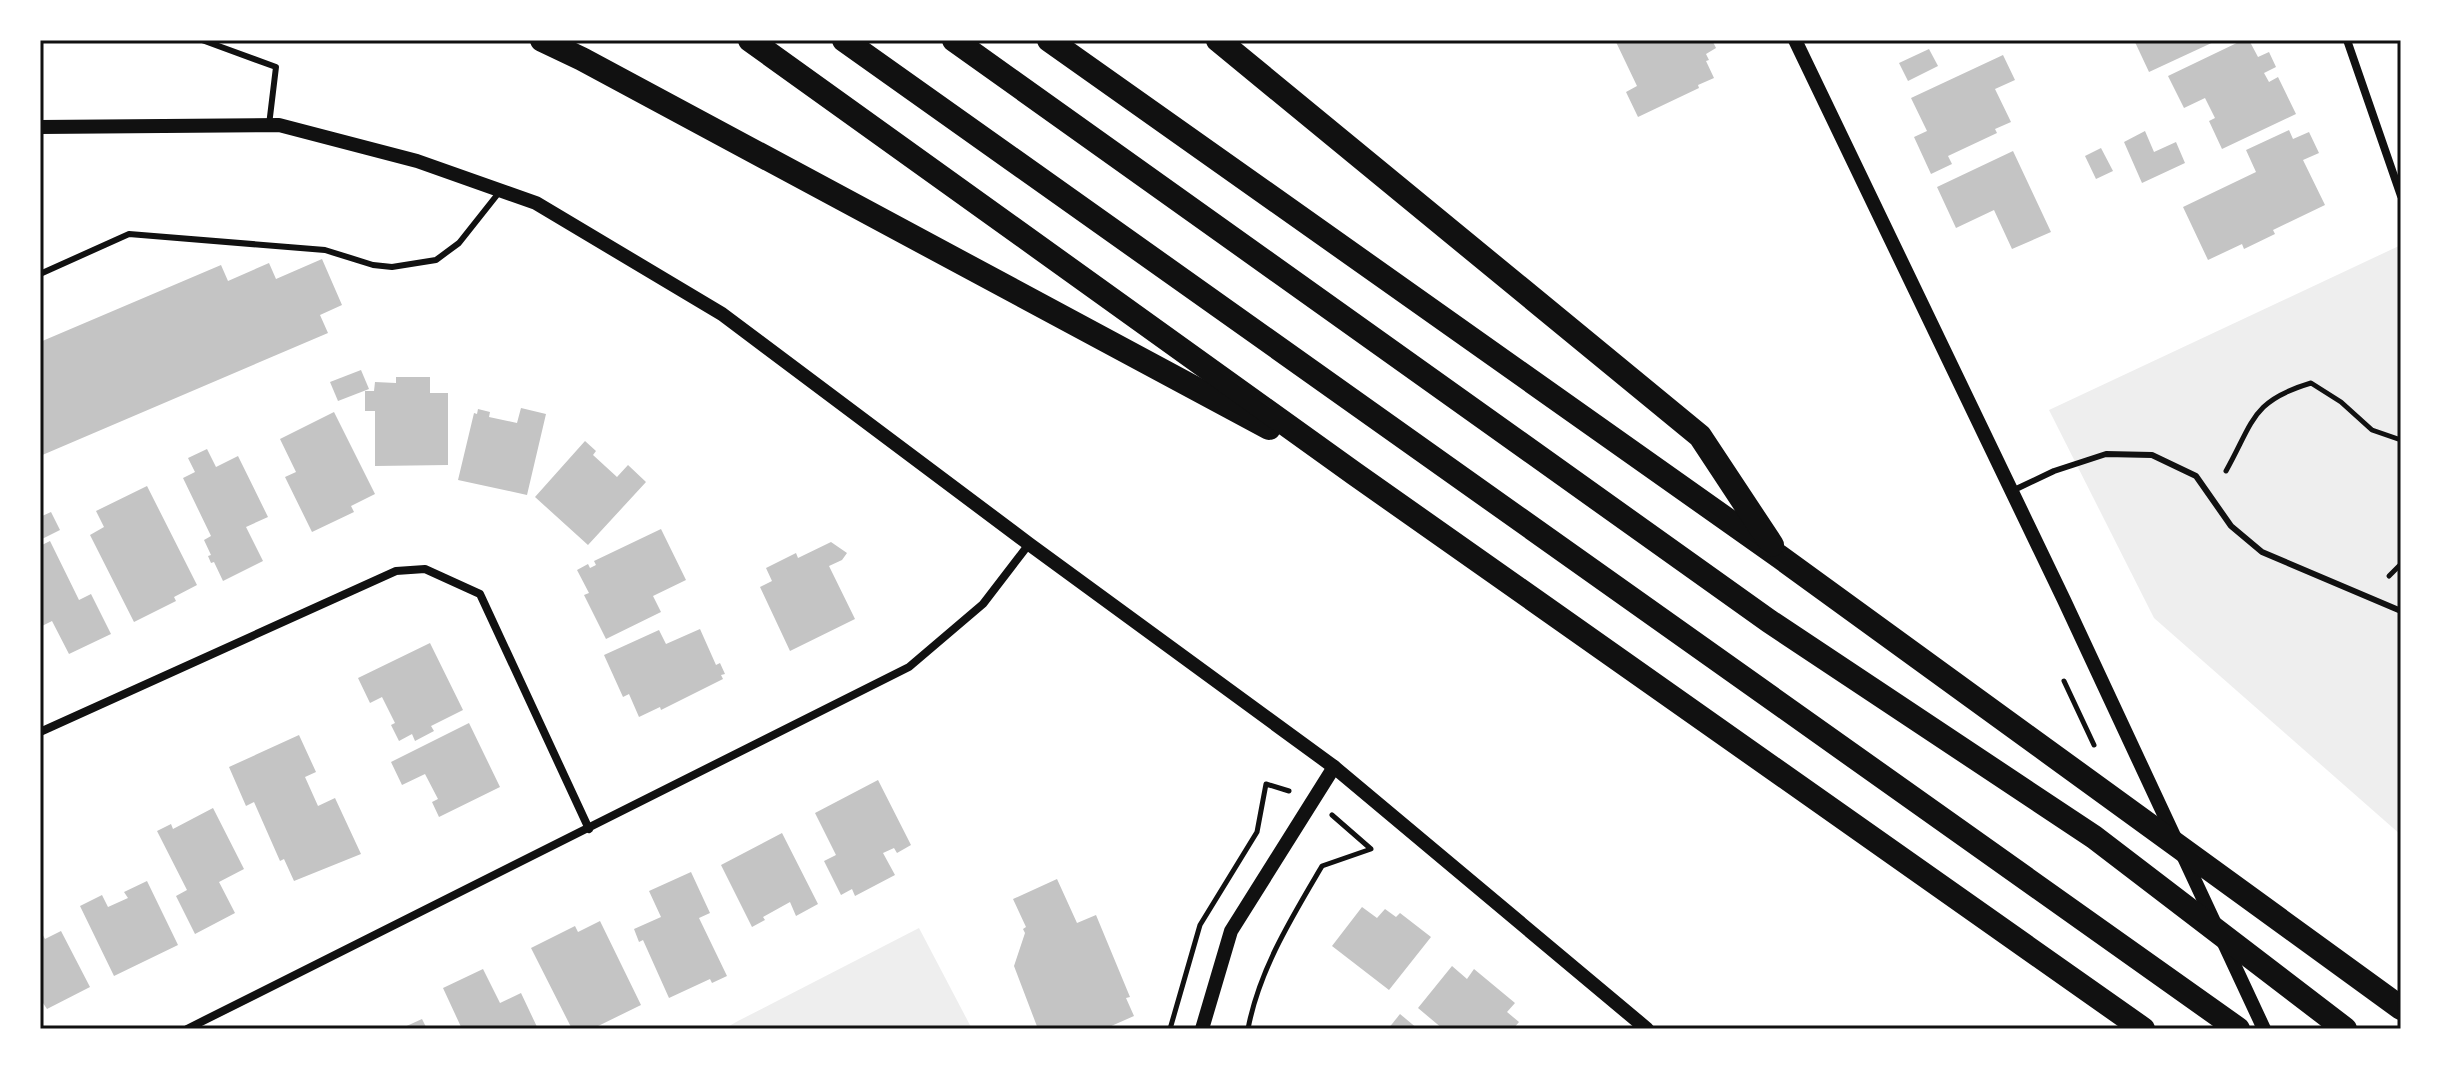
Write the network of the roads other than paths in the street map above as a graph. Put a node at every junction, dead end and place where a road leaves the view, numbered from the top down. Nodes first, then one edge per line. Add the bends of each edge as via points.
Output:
1 (202, 40) edge
2 (542, 40) edge
3 (750, 40) edge
4 (844, 40) edge
5 (954, 40) edge
6 (1049, 40) edge
7 (1218, 40) edge
8 (1795, 40) edge
9 (2347, 40) edge
10 (269, 125) junction
11 (40, 127) edge
12 (501, 190) junction
13 (2401, 196) edge
14 (40, 274) edge
15 (1355, 474) junction
16 (2011, 492) junction
17 (1029, 544) junction
18 (1780, 557) junction
19 (2401, 611) edge
20 (40, 732) edge
21 (1334, 767) junction
22 (589, 829) junction
23 (2401, 1008) edge
24 (187, 1029) edge
25 (1202, 1029) edge
26 (1647, 1029) edge
27 (2143, 1029) edge
28 (2238, 1029) edge
29 (2264, 1029) edge
30 (2345, 1029) edge

1 - 10 lane via 276,67
2 - 15 highway
3 - 15 highway
4 - 28 highway
5 - 30 highway via 1769,621 2094,837
6 - 18 highway
7 - 18 highway via 1700,436
8 - 16 street
9 - 13 street
10 - 11 street
10 - 12 street via 417,161
12 - 14 lane via 459,243 436,260 392,267 325,250 129,234
12 - 17 street via 536,203 722,314
15 - 27 highway
16 - 19 lane via 2106,454 2152,455 2196,476 2231,526 2262,552
16 - 29 street
17 - 21 street
17 - 22 street via 983,604 909,667
18 - 23 highway
20 - 22 street via 396,571 425,569 480,594
21 - 25 street via 1231,931
21 - 26 street
22 - 24 street

